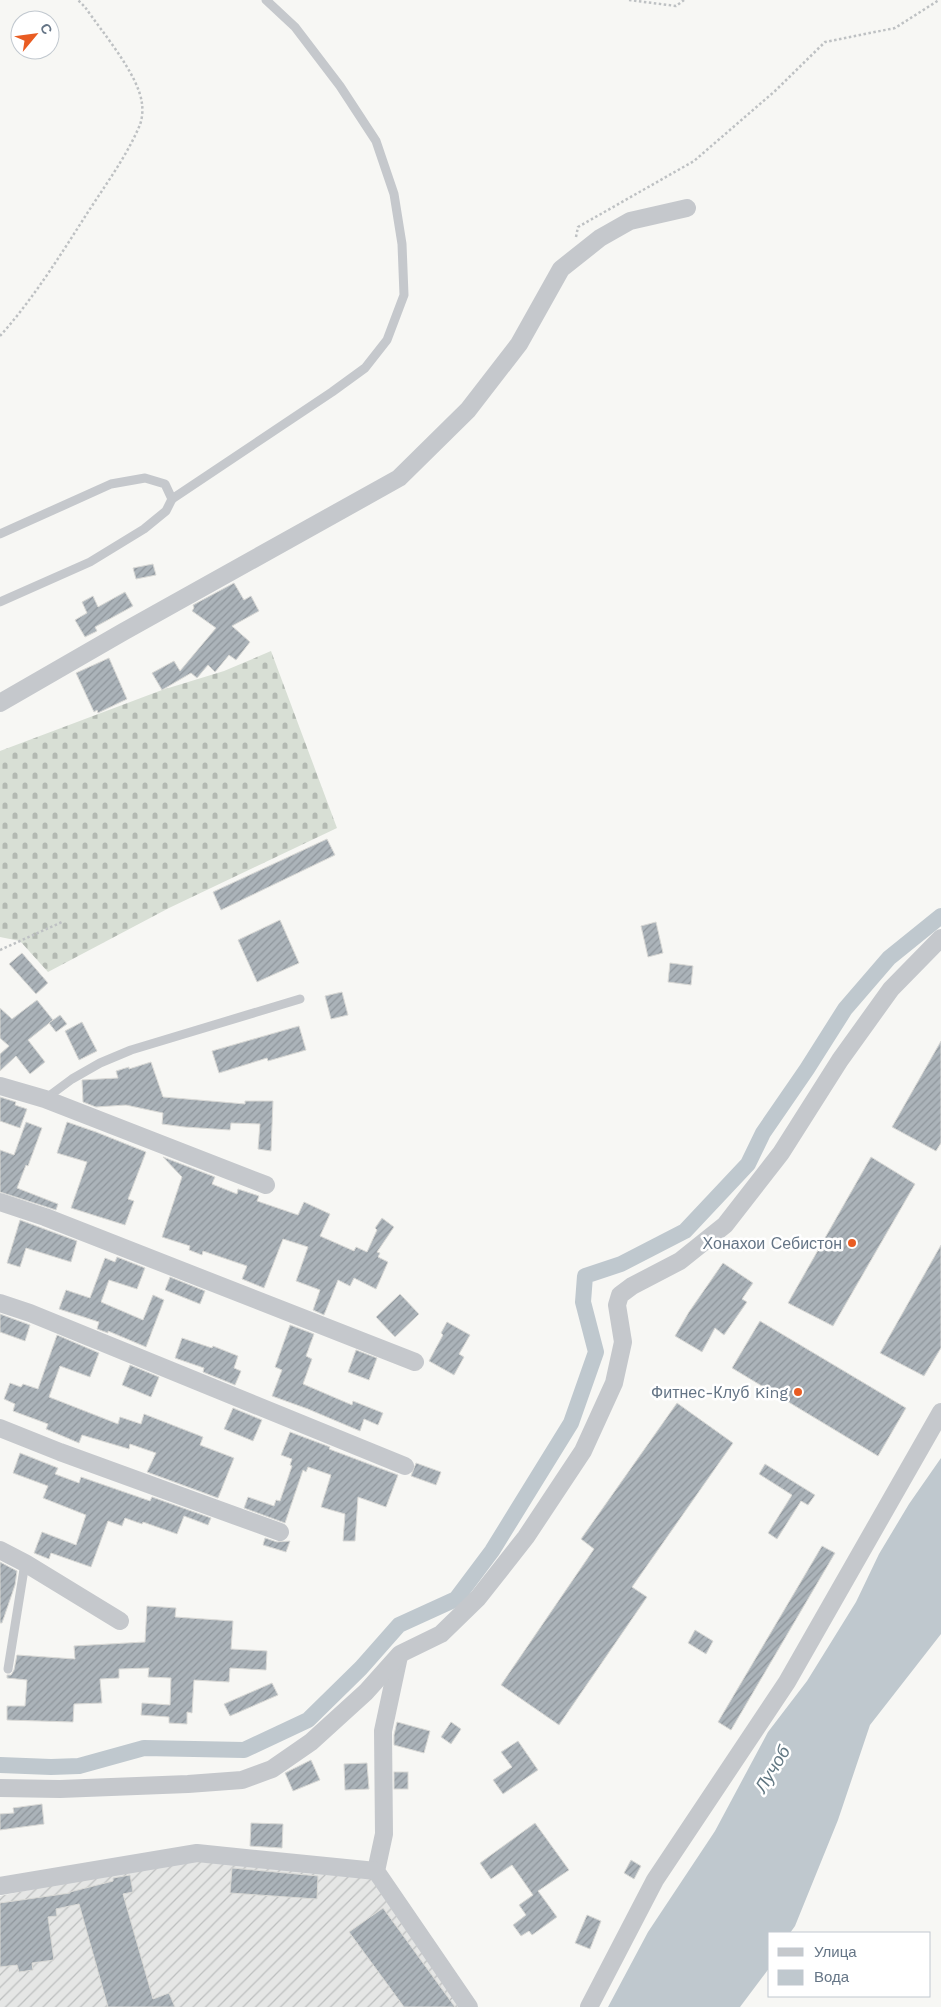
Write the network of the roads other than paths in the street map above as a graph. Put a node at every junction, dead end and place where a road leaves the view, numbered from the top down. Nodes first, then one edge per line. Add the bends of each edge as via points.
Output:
1 (266, 0) edge
2 (687, 208) dead end
3 (172, 499) junction
4 (0, 534) edge
5 (0, 602) edge
6 (0, 703) edge
7 (941, 938) edge
8 (300, 999) dead end
9 (0, 1086) edge
10 (45, 1099) junction
11 (266, 1185) dead end
12 (0, 1202) edge
13 (0, 1303) edge
14 (415, 1362) dead end
15 (941, 1412) edge
16 (0, 1428) edge
17 (405, 1466) dead end
18 (280, 1532) dead end
19 (0, 1550) edge
20 (25, 1563) junction
21 (120, 1621) dead end
22 (400, 1654) junction
23 (8, 1669) dead end
24 (0, 1788) edge
25 (376, 1871) junction
26 (0, 1886) edge
27 (468, 2007) edge
28 (589, 2007) edge

1 - 3 lane via 295,27 340,86 376,141 394,194 402,244 404,295 387,340 365,368
2 - 6 street via 630,221 600,238 561,269 519,344 468,410 399,478
3 - 4 lane via 166,484 145,478 111,484
3 - 5 lane via 166,511 144,528 90,562
7 - 22 street via 891,989 840,1060 781,1153 725,1225 680,1261 620,1295 617,1305 623,1342 620,1362 614,1383 583,1451 526,1537 478,1598 441,1634
8 - 10 lane via 131,1050 100,1063
9 - 10 street
10 - 11 street
12 - 14 street
13 - 17 street
15 - 28 street via 787,1682 655,1880
16 - 18 street
19 - 20 street
20 - 21 street
20 - 23 lane
22 - 24 street via 366,1692 311,1742 272,1769 242,1780 60,1789
22 - 25 street via 383,1731 384,1834
25 - 26 street via 197,1853
25 - 27 street

